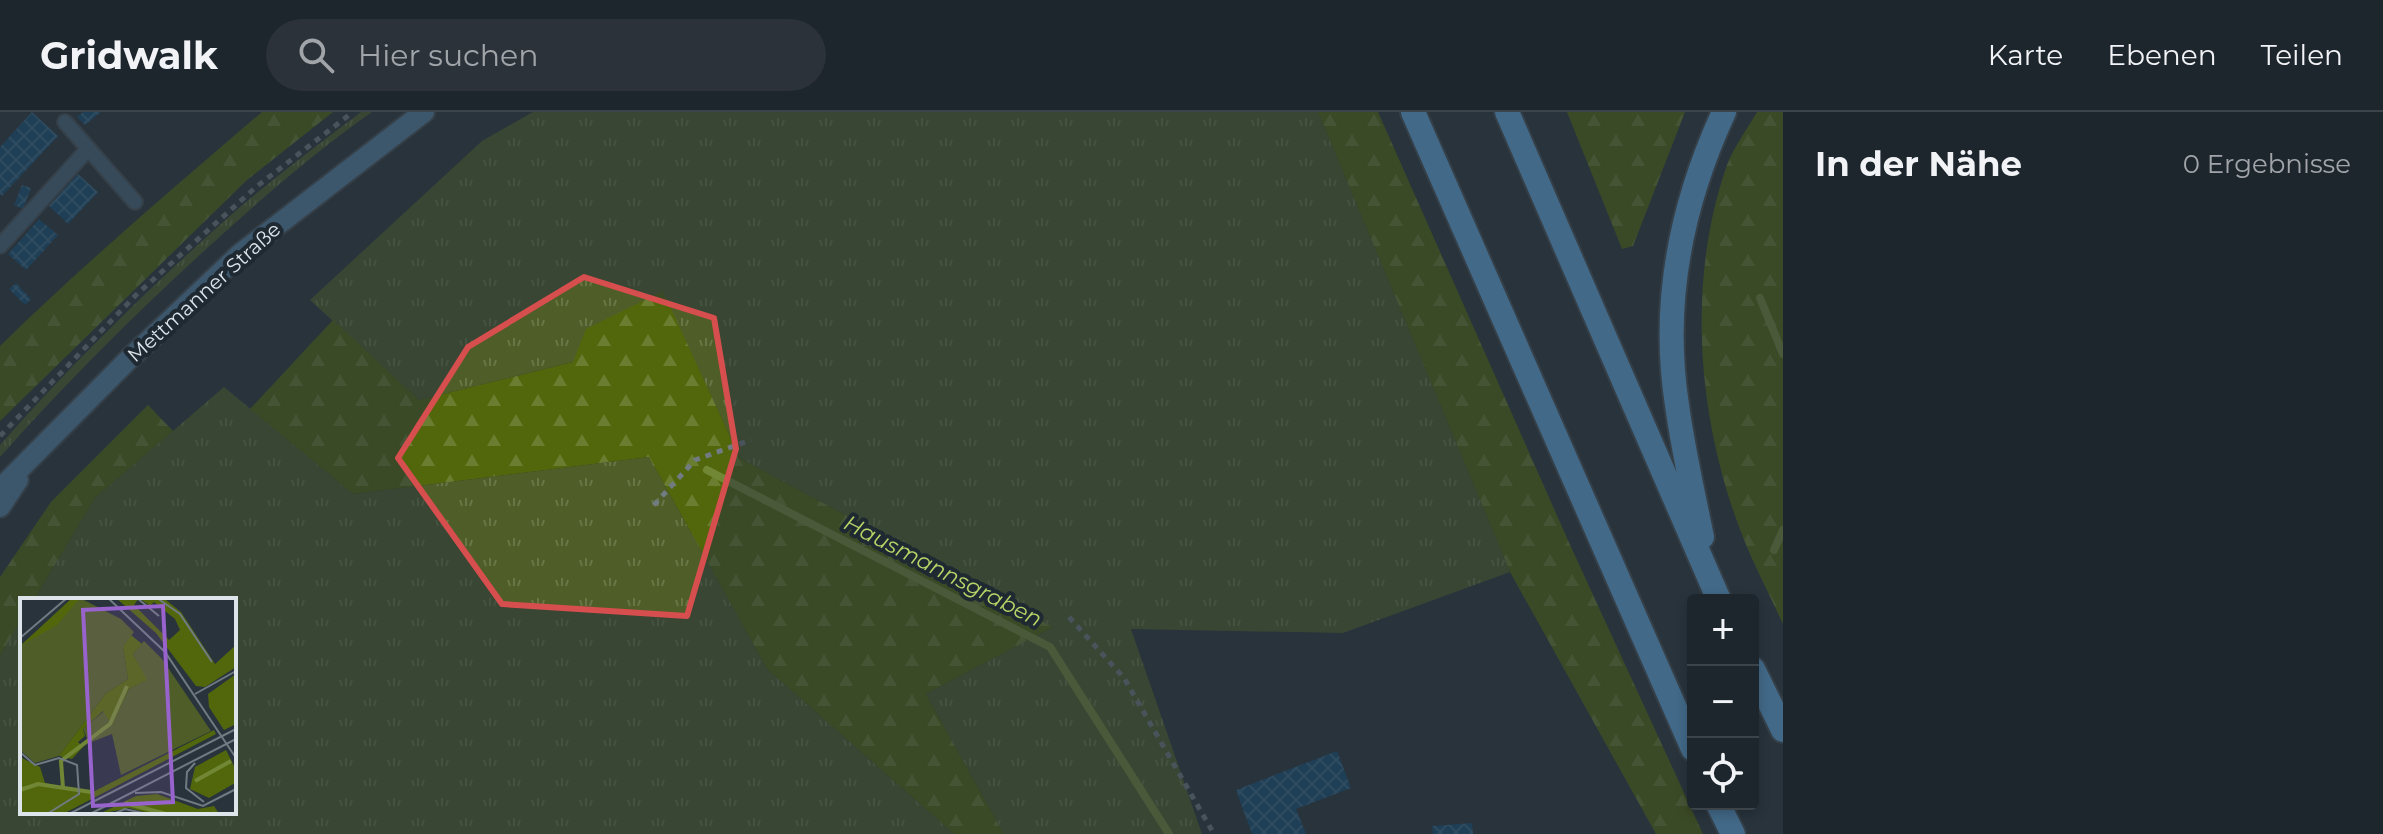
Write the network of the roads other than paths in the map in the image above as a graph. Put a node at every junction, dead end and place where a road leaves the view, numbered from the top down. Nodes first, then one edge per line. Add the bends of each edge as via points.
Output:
1 (424, 112) edge
2 (1413, 112) edge
3 (1507, 112) edge
4 (1724, 112) edge
5 (65, 122) dead end
6 (88, 149) junction
7 (135, 202) dead end
8 (0, 246) edge
9 (32, 456) junction
10 (0, 489) edge
11 (0, 507) edge
12 (1715, 592) edge
13 (1759, 681) edge
14 (1783, 730) edge
15 (1688, 738) edge
16 (1721, 810) edge
17 (1733, 834) edge

1 - 9 main road, Mettmanner Straße via 240,254
2 - 15 highway
3 - 12 highway
4 - 12 highway via 1685,215 1674,275 1672,342 1676,403
5 - 6 lane
6 - 7 lane
6 - 8 lane
9 - 10 main road, Mettmanner Straße
9 - 11 main road, Mettmanner Straße
13 - 14 highway
16 - 17 highway

